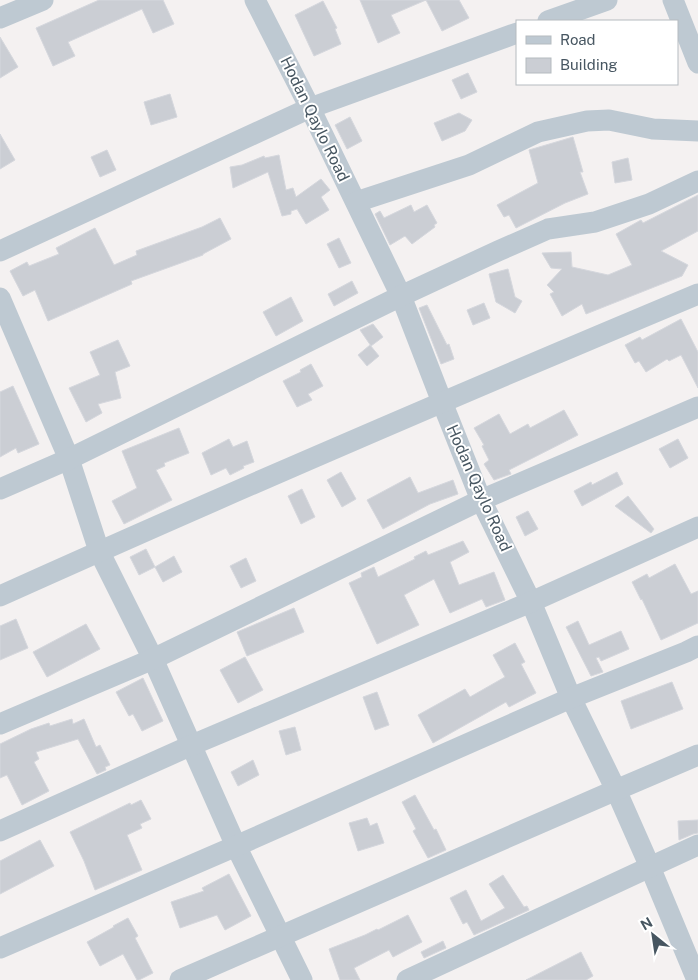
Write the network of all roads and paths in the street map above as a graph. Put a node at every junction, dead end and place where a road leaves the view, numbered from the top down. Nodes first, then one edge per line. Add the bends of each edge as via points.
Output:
1 (43, 0) edge
2 (255, 0) edge
3 (607, 0) edge
4 (673, 0) edge
5 (0, 18) edge
6 (551, 20) edge
7 (516, 33) edge
8 (698, 64) edge
9 (310, 108) junction
10 (698, 131) edge
11 (698, 182) edge
12 (356, 202) junction
13 (0, 251) edge
14 (698, 294) edge
15 (401, 296) junction
16 (0, 298) edge
17 (442, 402) junction
18 (698, 407) edge
19 (69, 459) junction
20 (0, 489) edge
21 (481, 500) junction
22 (698, 527) edge
23 (99, 551) junction
24 (0, 596) edge
25 (531, 602) junction
26 (698, 646) edge
27 (153, 659) junction
28 (571, 698) junction
29 (0, 724) edge
30 (192, 746) junction
31 (698, 755) edge
32 (616, 790) junction
33 (0, 831) edge
34 (698, 845) edge
35 (236, 846) junction
36 (650, 867) junction
37 (280, 937) junction
38 (0, 948) edge
39 (180, 980) edge
40 (302, 980) edge
41 (407, 980) edge
42 (697, 980) edge

1 - 5 street
2 - 9 street, Hodan Qaylo Road
3 - 6 street
4 - 8 street
7 - 9 street
9 - 12 street, Hodan Qaylo Road
9 - 13 street
10 - 12 street via 653,129 609,120 587,121 538,132 469,165
11 - 15 street via 649,204 595,222 548,229
12 - 15 street, Hodan Qaylo Road
14 - 17 street
15 - 17 street, Hodan Qaylo Road
15 - 19 street
16 - 19 street
17 - 21 street, Hodan Qaylo Road
17 - 23 street
18 - 21 street
19 - 20 street
19 - 23 street
21 - 25 street, Hodan Qaylo Road
21 - 27 street
22 - 25 street
23 - 24 street
23 - 27 street
25 - 28 street, Hodan Qaylo Road
25 - 30 street
26 - 28 street
27 - 29 street
27 - 30 street
28 - 32 street, Hodan Qaylo Road
28 - 35 street
30 - 33 street
30 - 35 street
31 - 32 street
32 - 36 street, Hodan Qaylo Road
32 - 37 street
34 - 36 street
35 - 37 street
35 - 38 street
36 - 41 street
36 - 42 street, Hodan Qaylo Road
37 - 39 street
37 - 40 street

